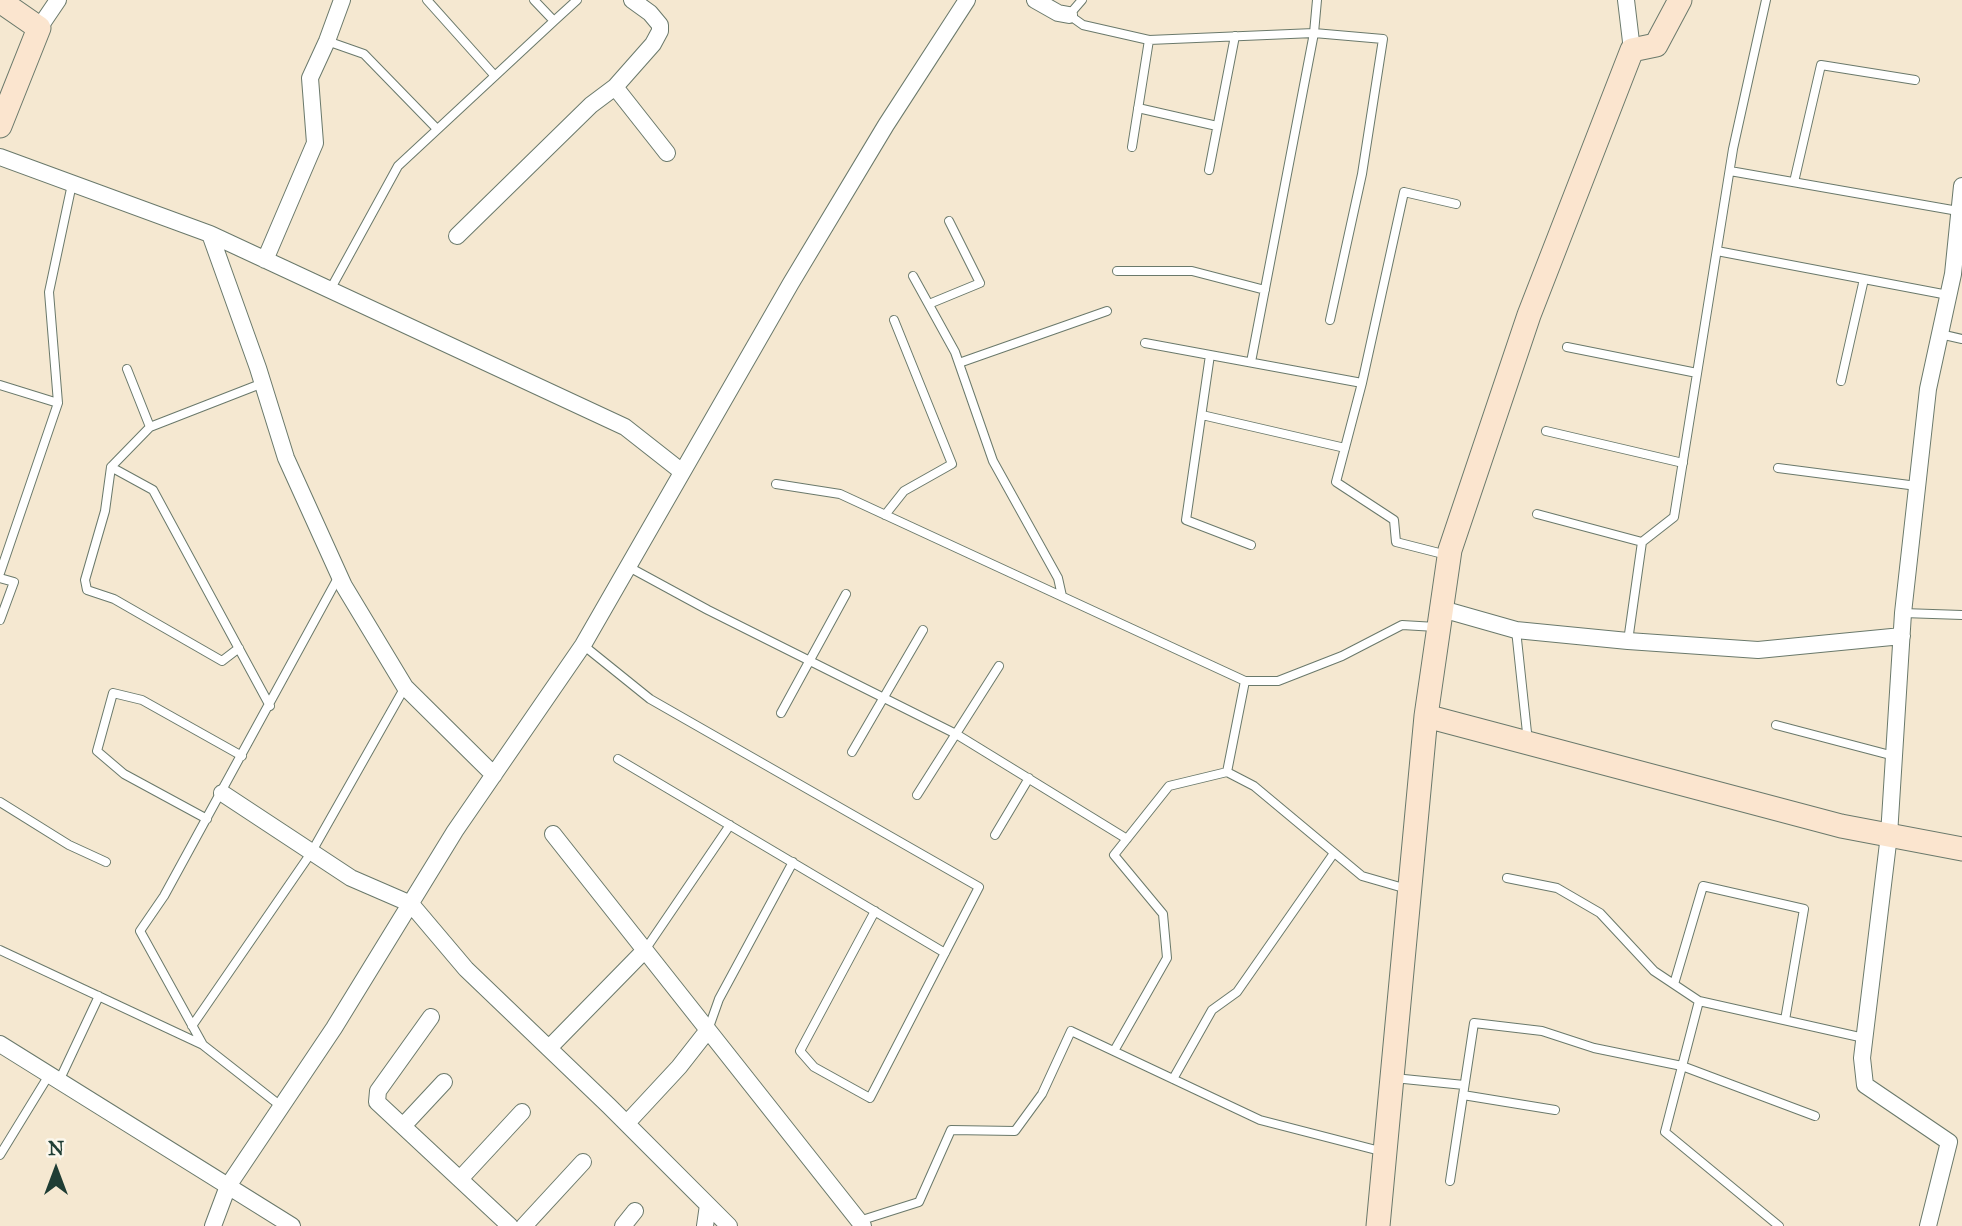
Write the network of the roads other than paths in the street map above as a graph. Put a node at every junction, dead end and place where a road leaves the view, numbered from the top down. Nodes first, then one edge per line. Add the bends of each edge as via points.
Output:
1 (58, 0) edge
2 (342, 0) edge
3 (427, 0) edge
4 (534, 0) edge
5 (577, 0) edge
6 (632, 0) edge
7 (967, 0) edge
8 (1035, 0) edge
9 (1082, 0) edge
10 (1317, 0) edge
11 (1626, 0) edge
12 (1680, 0) edge
13 (1766, 0) edge
14 (0, 1) edge
15 (1069, 15) junction
16 (554, 21) junction
17 (39, 28) junction
18 (1314, 33) junction
19 (1235, 36) junction
20 (1149, 40) junction
21 (327, 41) junction
22 (1632, 50) junction
23 (495, 76) junction
24 (1915, 80) dead end
25 (615, 87) junction
26 (1138, 108) junction
27 (1217, 125) junction
28 (0, 126) edge
29 (437, 129) junction
30 (1132, 147) dead end
31 (667, 153) dead end
32 (0, 157) edge
33 (1209, 170) dead end
34 (1730, 171) junction
35 (1794, 182) junction
36 (72, 184) junction
37 (1962, 186) edge
38 (1456, 204) dead end
39 (1958, 211) junction
40 (949, 221) dead end
41 (209, 234) junction
42 (457, 236) dead end
43 (1717, 251) junction
44 (265, 260) junction
45 (1117, 271) dead end
46 (913, 276) dead end
47 (1864, 279) junction
48 (330, 290) junction
49 (1265, 290) junction
50 (1948, 295) junction
51 (929, 304) junction
52 (1107, 311) dead end
53 (894, 320) dead end
54 (1330, 320) dead end
55 (1940, 334) junction
56 (1962, 339) edge
57 (1145, 342) dead end
58 (1567, 347) dead end
59 (1210, 355) junction
60 (1251, 362) junction
61 (959, 363) junction
62 (127, 369) dead end
63 (1697, 373) junction
64 (1842, 381) dead end
65 (263, 383) junction
66 (1362, 383) junction
67 (0, 385) edge
68 (58, 403) junction
69 (1202, 415) junction
70 (150, 427) junction
71 (1546, 431) dead end
72 (1345, 448) junction
73 (1683, 463) junction
74 (111, 467) junction
75 (1778, 468) dead end
76 (681, 471) junction
77 (776, 484) dead end
78 (1917, 486) junction
79 (1537, 514) dead end
80 (885, 515) junction
81 (1642, 541) junction
82 (1251, 545) dead end
83 (1450, 555) junction
84 (627, 566) junction
85 (0, 576) edge
86 (339, 576) junction
87 (846, 594) dead end
88 (1062, 596) junction
89 (1903, 613) junction
90 (1962, 615) edge
91 (1441, 619) junction
92 (0, 620) edge
93 (923, 630) dead end
94 (1516, 630) junction
95 (1902, 636) junction
96 (1628, 641) junction
97 (583, 645) junction
98 (239, 648) junction
99 (810, 661) junction
100 (999, 666) dead end
101 (1245, 681) junction
102 (405, 687) junction
103 (884, 698) junction
104 (270, 706) junction
105 (781, 713) dead end
106 (1426, 716) junction
107 (1776, 725) dead end
108 (956, 734) junction
109 (1528, 743) junction
110 (852, 752) dead end
111 (1894, 756) junction
112 (242, 757) junction
113 (618, 759) dead end
114 (1227, 772) junction
115 (494, 775) junction
116 (1029, 778) junction
117 (222, 793) junction
118 (917, 795) dead end
119 (0, 802) edge
120 (207, 819) junction
121 (730, 825) junction
122 (553, 834) dead end
123 (995, 835) dead end
124 (1889, 835) junction
125 (1127, 839) junction
126 (1962, 849) edge
127 (311, 853) junction
128 (1335, 853) junction
129 (106, 862) dead end
130 (793, 862) junction
131 (1507, 878) dead end
132 (1409, 890) junction
133 (411, 904) junction
134 (874, 911) junction
135 (0, 950) edge
136 (645, 950) junction
137 (945, 953) junction
138 (1674, 984) junction
139 (99, 996) junction
140 (1699, 1000) junction
141 (431, 1017) dead end
142 (1785, 1020) junction
143 (192, 1026) junction
144 (708, 1030) junction
145 (1864, 1038) junction
146 (0, 1044) edge
147 (203, 1045) junction
148 (549, 1048) junction
149 (1114, 1051) junction
150 (1682, 1066) junction
151 (1392, 1077) junction
152 (54, 1078) junction
153 (1173, 1079) junction
154 (444, 1082) dead end
155 (1464, 1085) junction
156 (1463, 1095) junction
157 (282, 1107) junction
158 (1555, 1110) dead end
159 (522, 1112) dead end
160 (1815, 1116) dead end
161 (627, 1124) junction
162 (402, 1125) junction
163 (1956, 1144) edge
164 (1385, 1152) junction
165 (0, 1155) edge
166 (583, 1163) dead end
167 (460, 1178) junction
168 (1450, 1181) dead end
169 (228, 1186) junction
170 (708, 1205) junction
171 (635, 1211) dead end
172 (861, 1224) edge
173 (213, 1226) edge
174 (292, 1226) edge
175 (510, 1226) edge
176 (524, 1226) edge
177 (623, 1226) edge
178 (705, 1226) edge
179 (729, 1226) edge
180 (1378, 1226) edge
181 (1779, 1226) edge
182 (1928, 1226) edge

1 - 17 street
2 - 21 street
3 - 23 lane
4 - 16 lane
5 - 16 lane
6 - 25 street via 650,13 660,32
7 - 76 street via 832,215
8 - 15 street
9 - 15 lane
10 - 18 lane
11 - 22 street
12 - 22 street via 1656,46
13 - 34 lane
14 - 17 street
15 - 20 lane via 1083,25
16 - 23 lane
17 - 28 street
18 - 19 lane
18 - 49 lane
18 - 54 lane via 1382,39 1362,174
19 - 20 lane
19 - 27 lane
20 - 26 lane
21 - 29 lane via 364,54
21 - 44 street via 310,78 315,143
22 - 83 street via 1529,316
23 - 29 lane
24 - 35 lane via 1821,65
25 - 31 street
25 - 42 street
26 - 27 lane
26 - 30 lane
27 - 33 lane
29 - 48 lane via 398,166
32 - 36 street
34 - 35 lane
34 - 43 lane
35 - 39 lane
36 - 41 street
36 - 68 lane via 49,292
37 - 39 street
38 - 66 lane via 1405,192
39 - 50 street
40 - 51 lane via 979,283
41 - 44 street
41 - 65 street
43 - 47 lane
43 - 63 lane
44 - 48 street
45 - 49 lane via 1192,271
46 - 51 lane
47 - 50 lane
47 - 64 lane
48 - 76 street via 625,427
49 - 60 lane
50 - 55 street
51 - 61 lane
52 - 61 lane
53 - 80 lane via 952,464 904,491
55 - 56 lane
55 - 78 street via 1928,389
57 - 59 lane
58 - 63 lane
59 - 60 lane
59 - 69 lane
60 - 66 lane
61 - 88 lane via 993,461 1058,578
62 - 70 lane
63 - 73 lane
65 - 70 lane
65 - 86 street via 286,458
66 - 72 lane
67 - 68 lane
68 - 85 lane
69 - 72 lane
69 - 82 lane via 1186,520
70 - 74 lane
71 - 73 lane
72 - 83 lane via 1336,482 1394,520 1396,542
73 - 81 lane via 1674,517
74 - 98 lane via 153,490
74 - 98 lane via 105,512 85,580 87,590 114,600 222,661
75 - 78 lane
76 - 84 street
77 - 80 lane via 839,494
78 - 89 street
79 - 81 lane
80 - 88 lane
81 - 96 lane
83 - 91 street
84 - 97 street
84 - 99 lane
85 - 92 lane via 14,582
86 - 102 street
86 - 104 lane
87 - 99 lane
88 - 101 lane
89 - 90 lane
89 - 95 street
91 - 94 street
91 - 101 lane via 1402,625 1342,656 1278,681
91 - 106 street
93 - 103 lane
94 - 96 street
94 - 109 lane
95 - 96 street via 1758,650
95 - 111 street
97 - 115 street
97 - 137 lane via 650,699 979,887
98 - 104 lane
99 - 103 lane
99 - 105 lane
100 - 108 lane
101 - 114 lane
102 - 115 street
102 - 127 lane
103 - 108 lane
103 - 110 lane
104 - 112 lane
106 - 109 street
106 - 132 street
107 - 111 lane
108 - 116 lane
108 - 118 lane
109 - 124 street
111 - 124 street
112 - 117 lane
112 - 120 lane via 142,700 113,693 97,751 124,774
113 - 121 lane
114 - 125 lane via 1169,786
114 - 128 lane via 1254,786
115 - 133 street
116 - 123 lane
116 - 125 lane
117 - 120 lane
117 - 127 street
119 - 129 lane
120 - 143 lane via 140,931
121 - 130 lane
121 - 136 lane
122 - 136 street
124 - 126 street
124 - 145 street
125 - 149 lane via 1114,855 1163,914 1167,958
127 - 133 street via 351,878
127 - 143 lane
128 - 132 lane via 1362,876
128 - 153 lane via 1237,992 1212,1010
130 - 134 lane
130 - 144 lane via 719,999
131 - 138 lane via 1557,888 1600,913 1654,971
132 - 151 street
133 - 148 street via 466,969
133 - 157 street
134 - 137 lane
134 - 137 lane via 800,1051 814,1067 870,1098
135 - 139 lane
136 - 144 street
136 - 148 street
138 - 140 lane
138 - 142 lane via 1703,886 1804,909
139 - 147 lane
139 - 152 lane
140 - 142 lane
140 - 150 lane
141 - 162 street via 376,1097
142 - 145 lane
143 - 147 lane
144 - 161 street
144 - 172 street
145 - 163 street via 1865,1085
146 - 152 street
147 - 157 lane
148 - 161 street
149 - 153 lane
149 - 172 lane via 1071,1031 1042,1094 1015,1131 951,1130 919,1202
150 - 155 lane via 1594,1048 1542,1031 1474,1023
150 - 160 lane
150 - 181 lane via 1665,1132
151 - 155 lane
151 - 164 street
152 - 165 lane
152 - 169 street
153 - 164 lane via 1260,1120
154 - 162 street
155 - 156 lane
156 - 158 lane
156 - 168 lane
157 - 169 street
159 - 167 street
161 - 170 street
162 - 167 street
163 - 182 street
164 - 180 street
166 - 176 street
167 - 175 street
169 - 173 street
169 - 174 street
170 - 178 street
170 - 179 street
171 - 177 street

